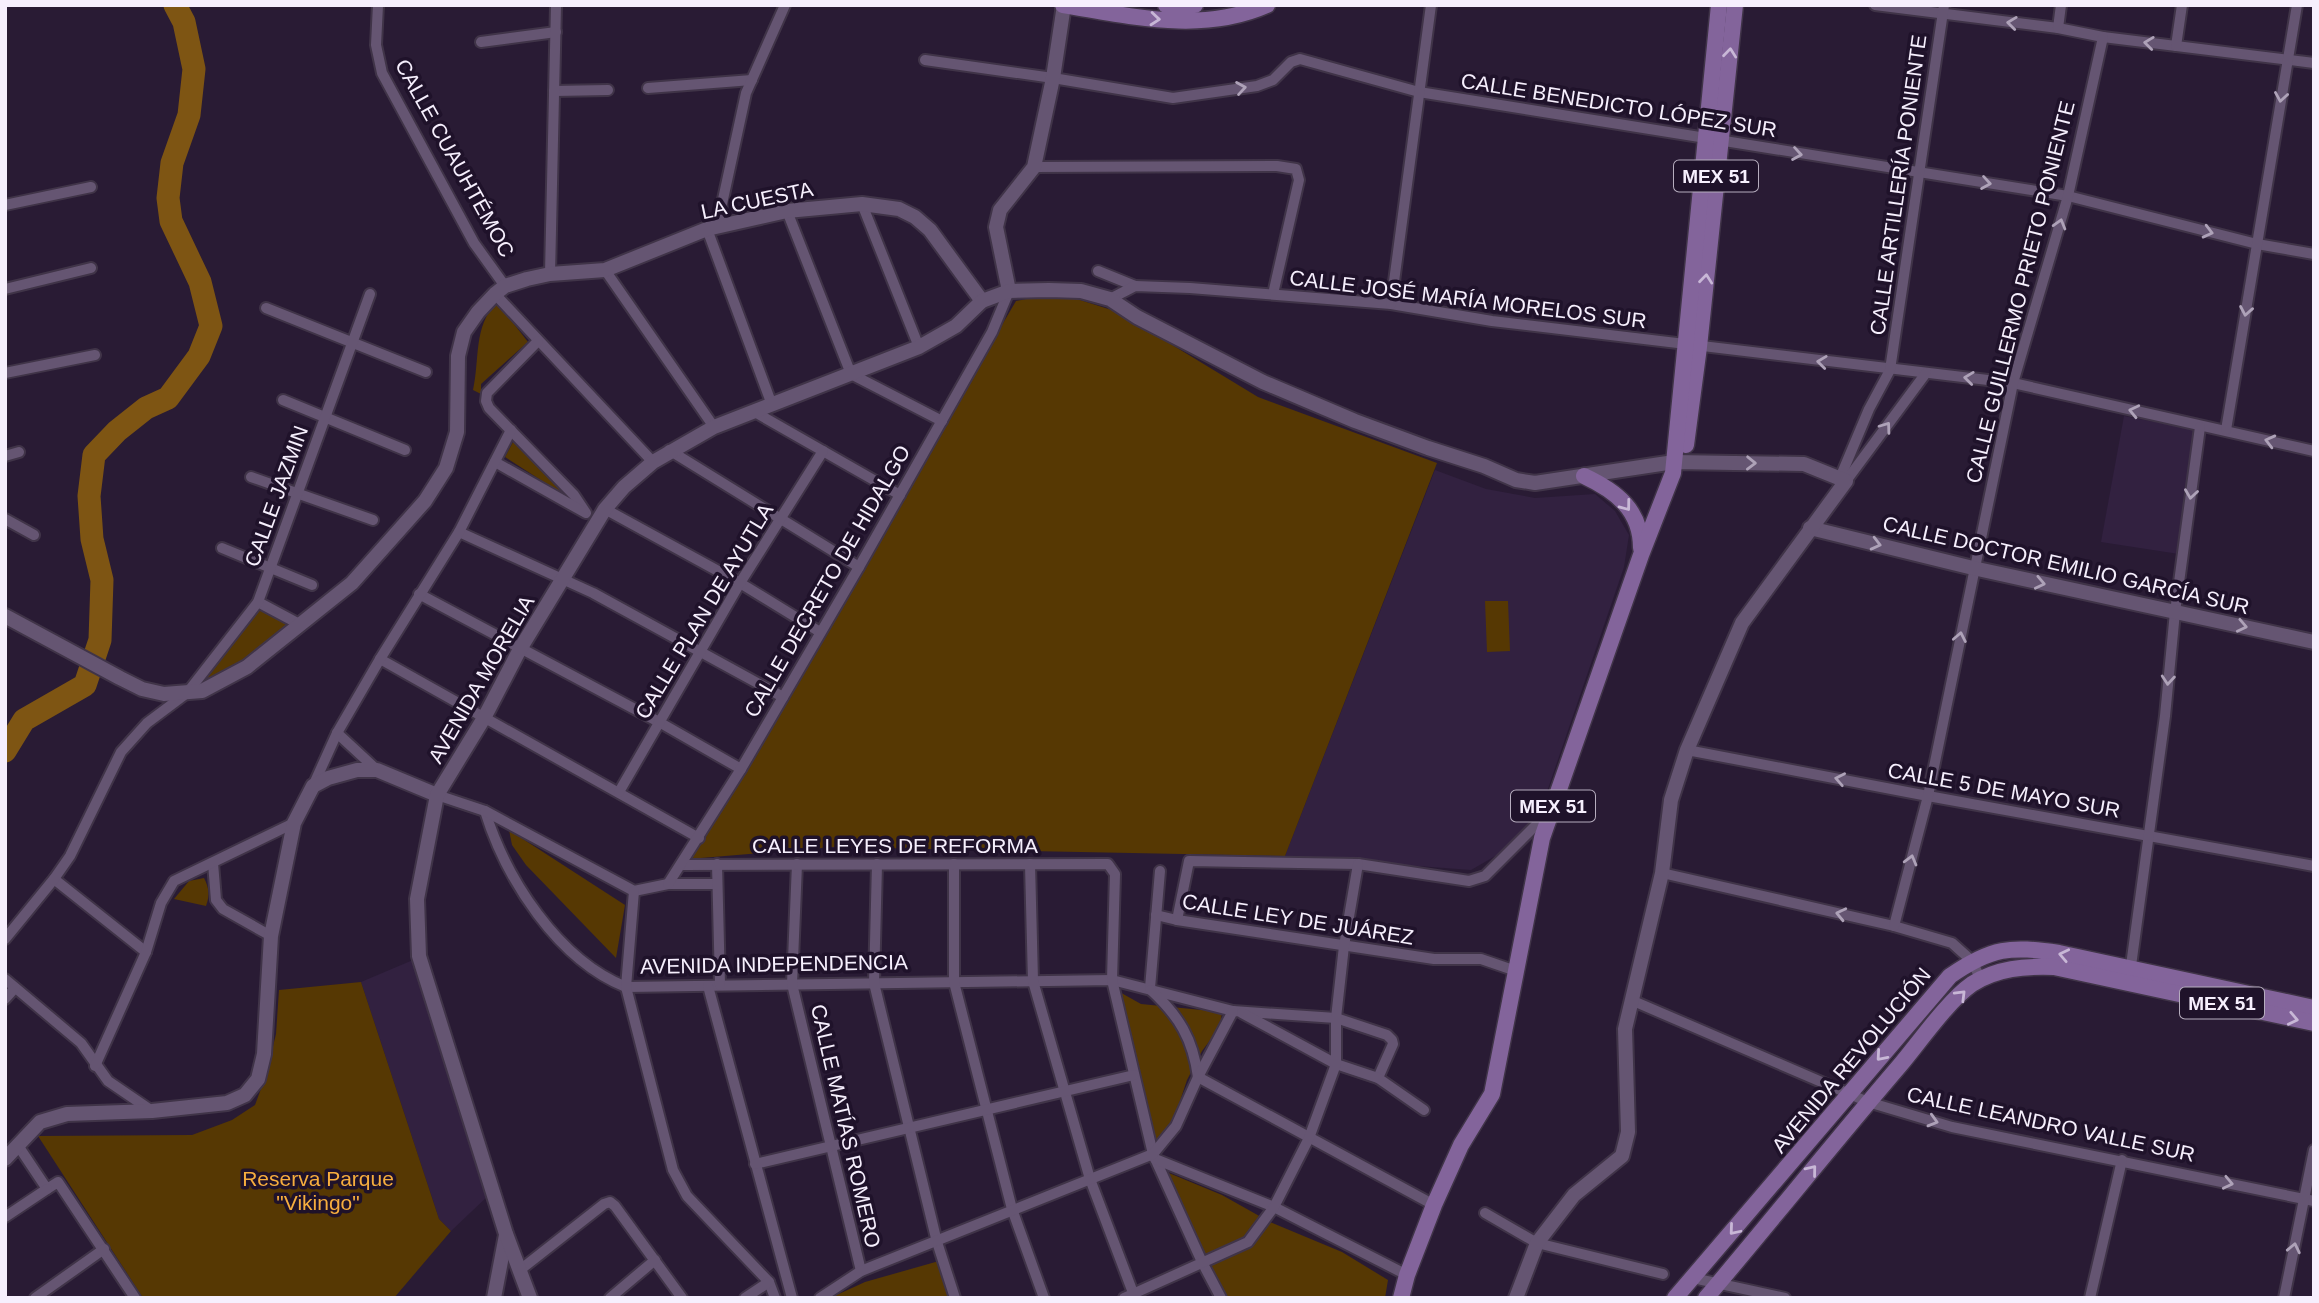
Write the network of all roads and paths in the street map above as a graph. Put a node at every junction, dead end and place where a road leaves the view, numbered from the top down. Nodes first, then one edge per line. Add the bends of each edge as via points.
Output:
1 (378, 5) edge
2 (556, 5) edge
3 (785, 5) edge
4 (1063, 5) edge
5 (1166, 5) edge
6 (1195, 5) edge
7 (1266, 5) edge
8 (1431, 5) edge
9 (1719, 5) edge
10 (1735, 5) edge
11 (1875, 5) edge
12 (2061, 5) edge
13 (2182, 5) edge
14 (2297, 5) edge
15 (1943, 10) edge
16 (2058, 28) junction
17 (556, 32) junction
18 (2103, 37) junction
19 (481, 42) dead end
20 (2176, 46) junction
21 (925, 60) dead end
22 (2286, 60) junction
23 (2314, 63) edge
24 (1053, 78) junction
25 (752, 80) junction
26 (648, 88) dead end
27 (608, 90) dead end
28 (554, 91) junction
29 (1419, 92) junction
30 (1713, 140) junction
31 (1034, 167) junction
32 (1919, 173) junction
33 (91, 187) dead end
34 (2068, 196) junction
35 (862, 204) junction
36 (5, 205) edge
37 (787, 211) junction
38 (712, 228) junction
39 (2257, 244) junction
40 (2314, 254) edge
41 (91, 268) dead end
42 (605, 270) junction
43 (1098, 271) dead end
44 (550, 274) junction
45 (1135, 286) junction
46 (5, 289) edge
47 (500, 290) junction
48 (1009, 291) junction
49 (370, 294) dead end
50 (1273, 294) junction
51 (1110, 299) junction
52 (982, 302) junction
53 (1391, 304) junction
54 (266, 308) dead end
55 (538, 341) junction
56 (351, 343) junction
57 (919, 346) junction
58 (1693, 346) junction
59 (96, 355) dead end
60 (1890, 370) junction
61 (426, 372) dead end
62 (5, 373) edge
63 (1926, 373) junction
64 (851, 374) junction
65 (2012, 383) junction
66 (283, 400) dead end
67 (772, 405) junction
68 (753, 411) junction
69 (325, 416) junction
70 (942, 421) junction
71 (714, 427) junction
72 (2200, 427) junction
73 (511, 430) junction
74 (2226, 430) junction
75 (405, 450) dead end
76 (669, 450) junction
77 (823, 451) junction
78 (2314, 451) edge
79 (19, 452) dead end
80 (5, 456) edge
81 (495, 462) junction
82 (653, 462) junction
83 (1677, 466) junction
84 (251, 477) dead end
85 (1584, 477) junction
86 (1842, 482) junction
87 (297, 493) junction
88 (900, 495) junction
89 (586, 513) junction
90 (602, 516) junction
91 (781, 518) junction
92 (5, 519) edge
93 (373, 520) dead end
94 (1810, 528) junction
95 (459, 532) junction
96 (34, 535) dead end
97 (222, 548) dead end
98 (1641, 555) junction
99 (271, 566) junction
100 (859, 567) junction
101 (1973, 568) junction
102 (564, 580) junction
103 (740, 583) junction
104 (312, 584) dead end
105 (419, 594) junction
106 (258, 602) junction
107 (2175, 612) junction
108 (5, 616) edge
109 (301, 625) junction
110 (820, 632) junction
111 (2314, 642) edge
112 (520, 649) junction
113 (699, 653) junction
114 (380, 659) junction
115 (187, 693) junction
116 (783, 697) junction
117 (484, 718) junction
118 (659, 722) junction
119 (337, 733) junction
120 (1687, 750) junction
121 (741, 769) junction
122 (377, 770) junction
123 (313, 786) junction
124 (619, 792) junction
125 (437, 795) junction
126 (1928, 796) junction
127 (1552, 810) junction
128 (485, 811) junction
129 (294, 823) junction
130 (2148, 836) junction
131 (699, 838) junction
132 (213, 863) junction
133 (717, 864) junction
134 (797, 864) junction
135 (877, 864) junction
136 (954, 864) junction
137 (1030, 864) junction
138 (1358, 864) junction
139 (681, 865) junction
140 (2314, 866) edge
141 (1160, 871) dead end
142 (1662, 873) junction
143 (54, 879) junction
144 (668, 884) junction
145 (718, 884) junction
146 (634, 891) junction
147 (1156, 915) junction
148 (1177, 920) junction
149 (1894, 926) junction
150 (271, 936) junction
151 (5, 939) edge
152 (1344, 946) junction
153 (146, 952) junction
154 (1972, 961) junction
155 (1516, 971) junction
156 (2130, 978) junction
157 (5, 979) edge
158 (1112, 980) junction
159 (1981, 980) junction
160 (1033, 981) junction
161 (954, 982) junction
162 (874, 983) junction
163 (792, 984) junction
164 (714, 986) junction
165 (626, 987) junction
166 (15, 988) junction
167 (1150, 988) junction
168 (5, 999) edge
169 (1631, 1000) junction
170 (2314, 1008) edge
171 (1236, 1011) junction
172 (1336, 1018) junction
173 (2314, 1023) edge
174 (1336, 1064) junction
175 (95, 1066) junction
176 (1134, 1075) junction
177 (1198, 1077) junction
178 (1378, 1077) junction
179 (1064, 1091) junction
180 (1849, 1094) junction
181 (1868, 1102) junction
182 (986, 1110) junction
183 (1424, 1110) dead end
184 (152, 1111) junction
185 (911, 1128) junction
186 (1309, 1139) junction
187 (17, 1144) junction
188 (831, 1146) junction
189 (2314, 1150) edge
190 (1154, 1157) junction
191 (5, 1159) edge
192 (2122, 1160) junction
193 (755, 1164) junction
194 (1090, 1179) junction
195 (47, 1189) junction
196 (2309, 1200) edge
197 (1434, 1205) junction
198 (1274, 1208) junction
199 (1012, 1209) junction
200 (1485, 1213) dead end
201 (5, 1217) edge
202 (506, 1234) junction
203 (937, 1242) junction
204 (1537, 1243) junction
205 (104, 1249) junction
206 (655, 1259) junction
207 (1202, 1262) junction
208 (520, 1270) junction
209 (861, 1271) junction
210 (1663, 1274) dead end
211 (1407, 1275) junction
212 (1693, 1278) junction
213 (769, 1282) junction
214 (1718, 1283) junction
215 (1131, 1297) edge
216 (35, 1298) edge
217 (135, 1298) edge
218 (494, 1298) edge
219 (530, 1298) edge
220 (610, 1298) edge
221 (682, 1298) edge
222 (746, 1298) edge
223 (775, 1298) edge
224 (792, 1298) edge
225 (820, 1298) edge
226 (955, 1298) edge
227 (1044, 1298) edge
228 (1221, 1298) edge
229 (1401, 1298) edge
230 (1516, 1298) edge
231 (1675, 1298) edge
232 (1706, 1298) edge
233 (1785, 1298) edge
234 (2090, 1298) edge
235 (2284, 1298) edge

1 - 47 street, CALLE CUAUHTÉMOC via 376,45 382,73
2 - 17 street
3 - 25 street
4 -> 7 main road via 1138,18 1208,22
4 - 24 street
5 - 6 main road
8 - 29 street
9 - 30 main road, MEX 51
30 -> 10 main road, MEX 51
11 - 15 street
12 - 16 street
13 - 20 street
14 - 22 street
16 -> 15 street
15 - 32 street, CALLE ARTILLERÍA PONIENTE
16 - 18 street
17 - 19 street
17 - 28 street
20 -> 18 street
18 - 34 street, CALLE GUILLERMO PRIETO PONIENTE
20 - 22 street
21 - 24 street, CALLE BENEDICTO LÓPEZ SUR
22 - 23 street
22 -> 39 street
24 -> 29 street, CALLE BENEDICTO LÓPEZ SUR via 1173,99 1257,86 1300,59
24 - 31 street
25 - 26 street
25 - 38 street
27 - 28 street
28 - 44 street
29 - 30 street, CALLE BENEDICTO LÓPEZ SUR
29 - 53 street
30 -> 32 street, CALLE BENEDICTO LÓPEZ SUR
30 - 58 main road, MEX 51
31 - 48 street via 1000,209 996,227
31 - 50 street via 1296,169 1300,180
32 -> 34 street, CALLE BENEDICTO LÓPEZ SUR
32 - 60 street, CALLE ARTILLERÍA PONIENTE
33 - 36 street
34 -> 39 street, CALLE BENEDICTO LÓPEZ SUR
65 -> 34 street, CALLE GUILLERMO PRIETO PONIENTE
35 - 37 street, LA CUESTA
35 - 52 street, LA CUESTA via 900,209 915,217 930,230
35 - 57 street
37 - 38 street, LA CUESTA
37 - 64 street
38 - 42 street, LA CUESTA
38 - 67 street
39 - 40 street, CALLE BENEDICTO LÓPEZ SUR
39 -> 74 street
41 - 46 street
42 - 44 street, LA CUESTA
42 - 71 street
43 - 45 street
44 - 47 street, LA CUESTA
45 - 50 street, CALLE JOSÉ MARÍA MORELOS SUR
45 - 51 street
47 - 55 street, CALLE CUAUHTÉMOC
47 - 109 street via 464,332 458,356 457,432 446,468 425,502 352,583
48 - 51 street via 1081,291
48 - 52 street
48 - 70 street, CALLE DECRETO DE HIDALGO via 992,332
49 - 56 street, CALLE JAZMIN
50 - 53 street, CALLE JOSÉ MARÍA MORELOS SUR
51 - 85 street via 1263,382 1367,426 1516,480 1535,483
52 - 57 street, AVENIDA MORELIA via 956,326
53 - 58 street, CALLE JOSÉ MARÍA MORELOS SUR
54 - 56 street
55 - 73 street via 487,393 489,408
55 - 82 street, CALLE CUAUHTÉMOC
56 - 61 street
56 - 69 street, CALLE JAZMIN
57 - 64 street, AVENIDA MORELIA
60 -> 58 street, CALLE JOSÉ MARÍA MORELOS SUR
58 - 83 main road, MEX 51
59 - 62 street
60 - 63 street, CALLE JOSÉ MARÍA MORELOS SUR
60 - 86 street, CALLE ARTILLERÍA PONIENTE via 1869,409
65 -> 63 street, CALLE JOSÉ MARÍA MORELOS SUR
86 -> 63 street
64 - 67 street, AVENIDA MORELIA
64 - 70 street
72 -> 65 street, CALLE JOSÉ MARÍA MORELOS SUR
65 - 101 street, CALLE GUILLERMO PRIETO PONIENTE
66 - 69 street
67 - 68 street, AVENIDA MORELIA
68 - 71 street, AVENIDA MORELIA
68 - 77 street
69 - 75 street
69 - 87 street, CALLE JAZMIN
70 - 88 street, CALLE DECRETO DE HIDALGO
71 - 76 street, AVENIDA MORELIA
72 - 74 street, CALLE JOSÉ MARÍA MORELOS SUR
72 -> 107 street
73 - 81 street
73 - 89 street
78 -> 74 street, CALLE JOSÉ MARÍA MORELOS SUR
76 - 82 street, AVENIDA MORELIA
76 - 91 street
77 - 88 street
77 - 91 street, CALLE PLAN DE AYUTLA
79 - 80 street
81 - 89 street
81 - 95 street
82 - 90 street, AVENIDA MORELIA via 624,487
83 - 85 street
83 -> 86 street via 1804,464
83 - 98 main road, MEX 51
84 - 87 street
85 -> 98 main road via 1608,487 1632,513 1641,535
86 - 94 street
87 - 93 street
87 - 99 street, CALLE JAZMIN
88 - 100 street, CALLE DECRETO DE HIDALGO
89 - 90 street
90 - 102 street, AVENIDA MORELIA
90 - 103 street
91 - 100 street
91 - 103 street, CALLE PLAN DE AYUTLA
92 - 96 street
94 -> 101 street, CALLE DOCTOR EMILIO GARCÍA SUR
94 - 120 street via 1742,623
95 - 102 street
95 - 105 street
97 - 99 street
98 - 127 main road, MEX 51
99 - 104 street
99 - 106 street, CALLE JAZMIN
100 - 110 street, CALLE DECRETO DE HIDALGO
101 -> 107 street, CALLE DOCTOR EMILIO GARCÍA SUR
126 -> 101 street, CALLE GUILLERMO PRIETO PONIENTE
102 - 112 street, AVENIDA MORELIA
102 - 113 street
103 - 110 street
103 - 113 street, CALLE PLAN DE AYUTLA
105 - 112 street
105 - 114 street
106 - 109 street
106 - 115 street, CALLE JAZMIN
107 -> 111 street, CALLE DOCTOR EMILIO GARCÍA SUR
107 -> 130 street
108 - 115 street via 142,689
109 - 115 street via 247,667 202,691
110 - 116 street, CALLE DECRETO DE HIDALGO
112 - 117 street, AVENIDA MORELIA
112 - 118 street
113 - 116 street
113 - 118 street, CALLE PLAN DE AYUTLA
114 - 117 street
114 - 119 street
115 - 143 street, CALLE JAZMIN via 147,723 121,752
116 - 121 street, CALLE DECRETO DE HIDALGO
117 - 124 street
117 - 125 street, AVENIDA MORELIA
118 - 121 street
118 - 124 street, CALLE PLAN DE AYUTLA
119 - 122 street
119 - 123 street
126 -> 120 street, CALLE 5 DE MAYO SUR
120 - 142 street via 1671,800
121 - 131 street, CALLE DECRETO DE HIDALGO
122 - 123 street via 348,773
122 - 125 street
123 - 129 street
124 - 131 street
125 - 128 street
125 - 202 street, AVENIDA MORELIA via 417,899 419,956
126 - 130 street, CALLE 5 DE MAYO SUR
149 -> 126 street, CALLE GUILLERMO PRIETO PONIENTE
127 - 138 street via 1478,879
127 - 155 main road, MEX 51 via 1541,843
128 - 146 street
128 - 165 street, AVENIDA INDEPENDENCIA via 515,883 544,921 580,959 604,978
129 - 132 street
129 - 150 street
130 - 140 street, CALLE 5 DE MAYO SUR
130 - 156 street
131 - 139 street, CALLE DECRETO DE HIDALGO
132 - 150 street via 216,900 223,909
132 - 153 street via 174,881 161,903
133 - 134 street, CALLE LEYES DE REFORMA
133 - 139 street, CALLE LEYES DE REFORMA
133 - 145 street
134 - 135 street, CALLE LEYES DE REFORMA
134 - 163 street, CALLE MATÍAS ROMERO
135 - 136 street, CALLE LEYES DE REFORMA
135 - 162 street
136 - 137 street, CALLE LEYES DE REFORMA
136 - 161 street
137 - 158 street, CALLE LEYES DE REFORMA via 1108,864 1115,874
137 - 160 street
138 - 148 street via 1189,861
138 - 152 street
139 - 144 street, CALLE DECRETO DE HIDALGO
141 - 147 street
149 -> 142 street
142 - 169 street
143 - 151 street, CALLE JAZMIN
143 - 153 street
144 - 145 street
144 - 146 street
145 - 164 street
146 - 165 street
147 - 148 street, CALLE LEY DE JUÁREZ
147 - 167 street
148 - 152 street, CALLE LEY DE JUÁREZ
149 - 154 street via 1952,943
150 - 184 street via 264,1054 258,1079 245,1095 227,1103
152 - 155 street, CALLE LEY DE JUÁREZ via 1434,959 1481,959
152 - 172 street
153 - 175 street
156 -> 154 main road, AVENIDA REVOLUCIÓN / MEX 51 via 2059,953 2030,949 2004,950
154 - 159 street
154 -> 180 main road, AVENIDA REVOLUCIÓN / MEX 51 via 1950,976
155 - 197 main road, MEX 51 via 1492,1094 1461,1145
156 - 159 main road, AVENIDA REVOLUCIÓN / MEX 51 via 2035,966 2006,969
156 - 170 main road, AVENIDA REVOLUCIÓN / MEX 51
156 -> 173 main road, AVENIDA REVOLUCIÓN / MEX 51
157 - 166 street
158 - 160 street, AVENIDA INDEPENDENCIA
158 - 167 street, AVENIDA INDEPENDENCIA
158 - 176 street
181 -> 159 main road, AVENIDA REVOLUCIÓN / MEX 51 via 1960,995
160 - 161 street, AVENIDA INDEPENDENCIA
160 - 179 street
161 - 162 street, AVENIDA INDEPENDENCIA
161 - 182 street
162 - 163 street, AVENIDA INDEPENDENCIA
162 - 185 street
163 - 164 street, AVENIDA INDEPENDENCIA
163 - 188 street, CALLE MATÍAS ROMERO
164 - 165 street, AVENIDA INDEPENDENCIA
164 - 193 street
165 - 213 street via 673,1170 687,1196
166 - 168 street
166 - 175 street via 82,1043
167 - 171 street, AVENIDA INDEPENDENCIA
167 - 177 street via 1172,1010 1194,1053
169 - 180 street, CALLE LEANDRO VALLE SUR
169 - 204 street via 1624,1039 1628,1132 1622,1156 1574,1195
171 - 172 street
171 - 174 street
171 - 177 street
172 - 174 street
172 - 178 street via 1392,1040
174 - 178 street
174 - 186 street
175 - 184 street via 108,1081
176 - 179 street
176 - 190 street
177 - 186 street
177 - 190 street via 1176,1126
178 - 183 street
179 - 182 street
179 - 194 street
180 - 181 street, CALLE LEANDRO VALLE SUR
180 -> 212 main road, AVENIDA REVOLUCIÓN / MEX 51
181 -> 192 street, CALLE LEANDRO VALLE SUR via 1952,1127
214 -> 181 main road, AVENIDA REVOLUCIÓN / MEX 51
182 - 185 street
182 - 199 street
184 - 187 street via 67,1114 40,1122
185 - 188 street
185 - 203 street
186 - 197 street
186 - 198 street
187 - 191 street
187 - 195 street
188 - 193 street
188 - 209 street, CALLE MATÍAS ROMERO
189 - 196 street
190 - 194 street
190 - 198 street
190 - 207 street
192 -> 196 street, CALLE LEANDRO VALLE SUR
192 - 234 street
193 - 224 street
194 - 199 street
194 - 215 street
195 - 201 street
195 - 205 street via 58,1182
235 -> 196 street
197 - 211 main road, MEX 51
198 - 207 street via 1248,1242
198 - 211 street
199 - 203 street
199 - 227 street
200 - 204 street
202 - 208 street, AVENIDA MORELIA
202 - 218 street
203 - 209 street
203 - 226 street
204 - 210 street
204 - 230 street
205 - 216 street
205 - 217 street
206 - 208 street via 610,1202
206 - 220 street
206 - 221 street
207 - 215 street
207 - 228 street
208 - 219 street, AVENIDA MORELIA
209 - 225 street
211 - 229 main road, MEX 51
212 - 214 street
212 - 231 main road, AVENIDA REVOLUCIÓN / MEX 51
213 - 222 street
213 - 223 street
214 - 232 main road, AVENIDA REVOLUCIÓN / MEX 51
214 - 233 street

